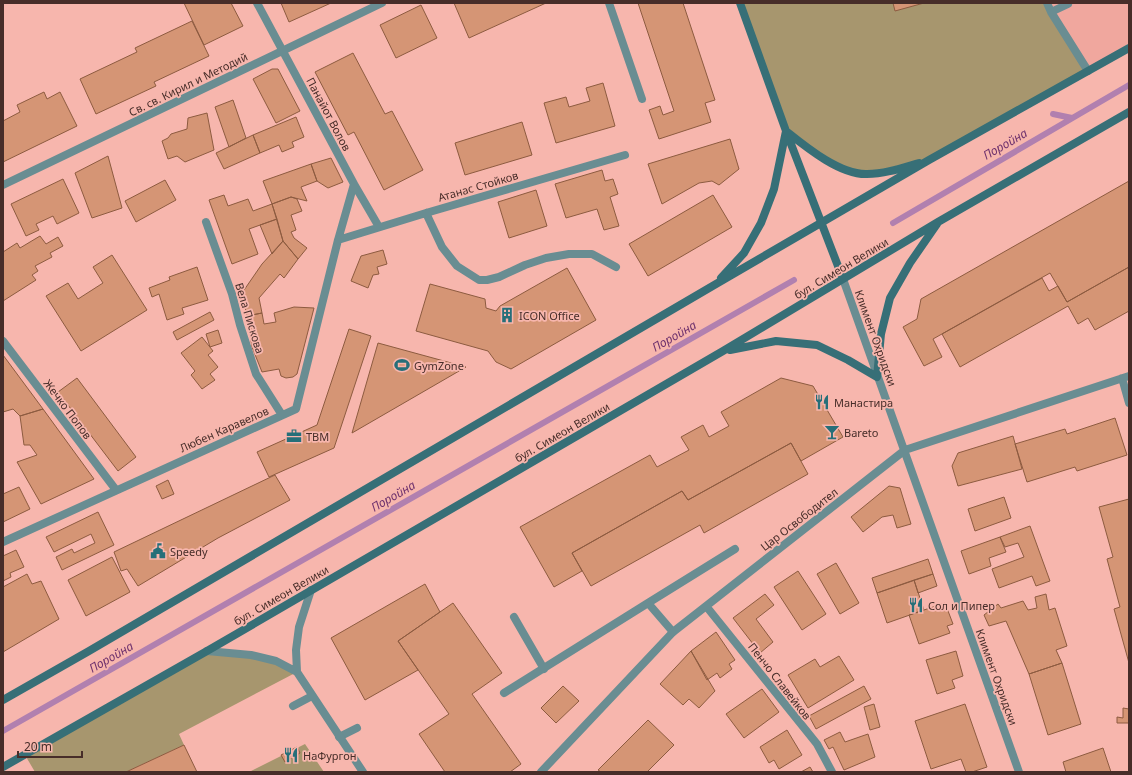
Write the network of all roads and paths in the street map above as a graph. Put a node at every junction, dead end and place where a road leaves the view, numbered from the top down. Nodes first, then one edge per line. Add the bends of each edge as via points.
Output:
1 (257, 3) edge
2 (382, 3) edge
3 (609, 3) edge
4 (740, 3) edge
5 (1047, 3) edge
6 (1068, 4) dead end
7 (1050, 12) junction
8 (1129, 48) edge
9 (283, 50) junction
10 (1088, 71) junction
11 (642, 99) dead end
12 (1129, 112) edge
13 (786, 131) junction
14 (625, 155) dead end
15 (929, 160) junction
16 (354, 184) junction
17 (3, 185) edge
18 (426, 213) junction
19 (206, 222) dead end
20 (938, 222) junction
21 (821, 223) junction
22 (379, 227) junction
23 (338, 240) junction
24 (616, 267) dead end
25 (843, 279) junction
26 (716, 284) junction
27 (3, 341) edge
28 (723, 351) junction
29 (877, 377) junction
30 (1126, 377) edge
31 (1129, 403) edge
32 (282, 415) junction
33 (905, 450) junction
34 (116, 490) junction
35 (3, 542) edge
36 (735, 549) dead end
37 (311, 590) junction
38 (648, 603) junction
39 (706, 606) junction
40 (514, 617) dead end
41 (673, 632) junction
42 (207, 651) junction
43 (544, 669) junction
44 (297, 672) junction
45 (504, 693) dead end
46 (312, 696) junction
47 (3, 700) edge
48 (293, 706) dead end
49 (356, 728) dead end
50 (339, 738) junction
51 (3, 767) edge
52 (363, 772) edge
53 (541, 772) edge
54 (832, 772) edge
55 (1019, 772) edge

1 - 9 street, Панайот Волов
2 - 9 street, Св. св. Кирил и Методий
3 - 11 street
4 - 13 main road, Климент Охридски
5 - 7 street
6 - 7 street
7 - 10 street
8 - 10 main road
9 - 16 street, Панайот Волов
9 - 17 street, Св. св. Кирил и Методий
10 - 15 main road
12 - 20 main road, бул. Симеон Велики
13 - 15 main road via 819,156 847,170 865,174 882,173
13 - 21 main road, Климент Охридски
13 - 26 main road via 774,189 760,223 744,253
14 - 18 street, Атанас Стойков
15 - 21 main road
16 - 22 street, Панайот Волов
16 - 23 street
18 - 22 street, Атанас Стойков
18 - 24 street via 442,247 452,260 479,280 499,277 546,258 569,254 592,254
19 - 32 street, Вела Пискова via 232,294 256,374
20 - 25 main road, бул. Симеон Велики
20 - 29 main road via 890,298 881,334
21 - 25 main road, Климент Охридски
21 - 26 main road
22 - 23 street, Атанас Стойков
23 - 32 street, Любен Каравелов via 296,409
25 - 28 main road, бул. Симеон Велики
25 - 29 street, Климент Охридски
26 - 47 main road
27 - 34 street, Жечко Попов
28 - 29 main road via 776,341 817,345
28 - 37 main road, бул. Симеон Велики
29 - 33 street, Климент Охридски
30 - 31 street
30 - 33 street, Цар Освободител
32 - 34 street, Любен Каравелов
33 - 39 street, Цар Освободител
33 - 55 street, Климент Охридски
34 - 35 street, Любен Каравелов
36 - 38 street
37 - 42 main road, бул. Симеон Велики
37 - 44 street via 299,627
38 - 41 street
38 - 43 street
39 - 41 street, Цар Освободител
39 - 54 street, Пенчо Славейков via 816,744
40 - 43 street
41 - 53 street, Цар Освободител
42 - 44 street via 251,655 276,661
42 - 51 main road, бул. Симеон Велики
43 - 45 street
44 - 46 street
46 - 48 street
46 - 50 street
49 - 50 street
50 - 52 street

